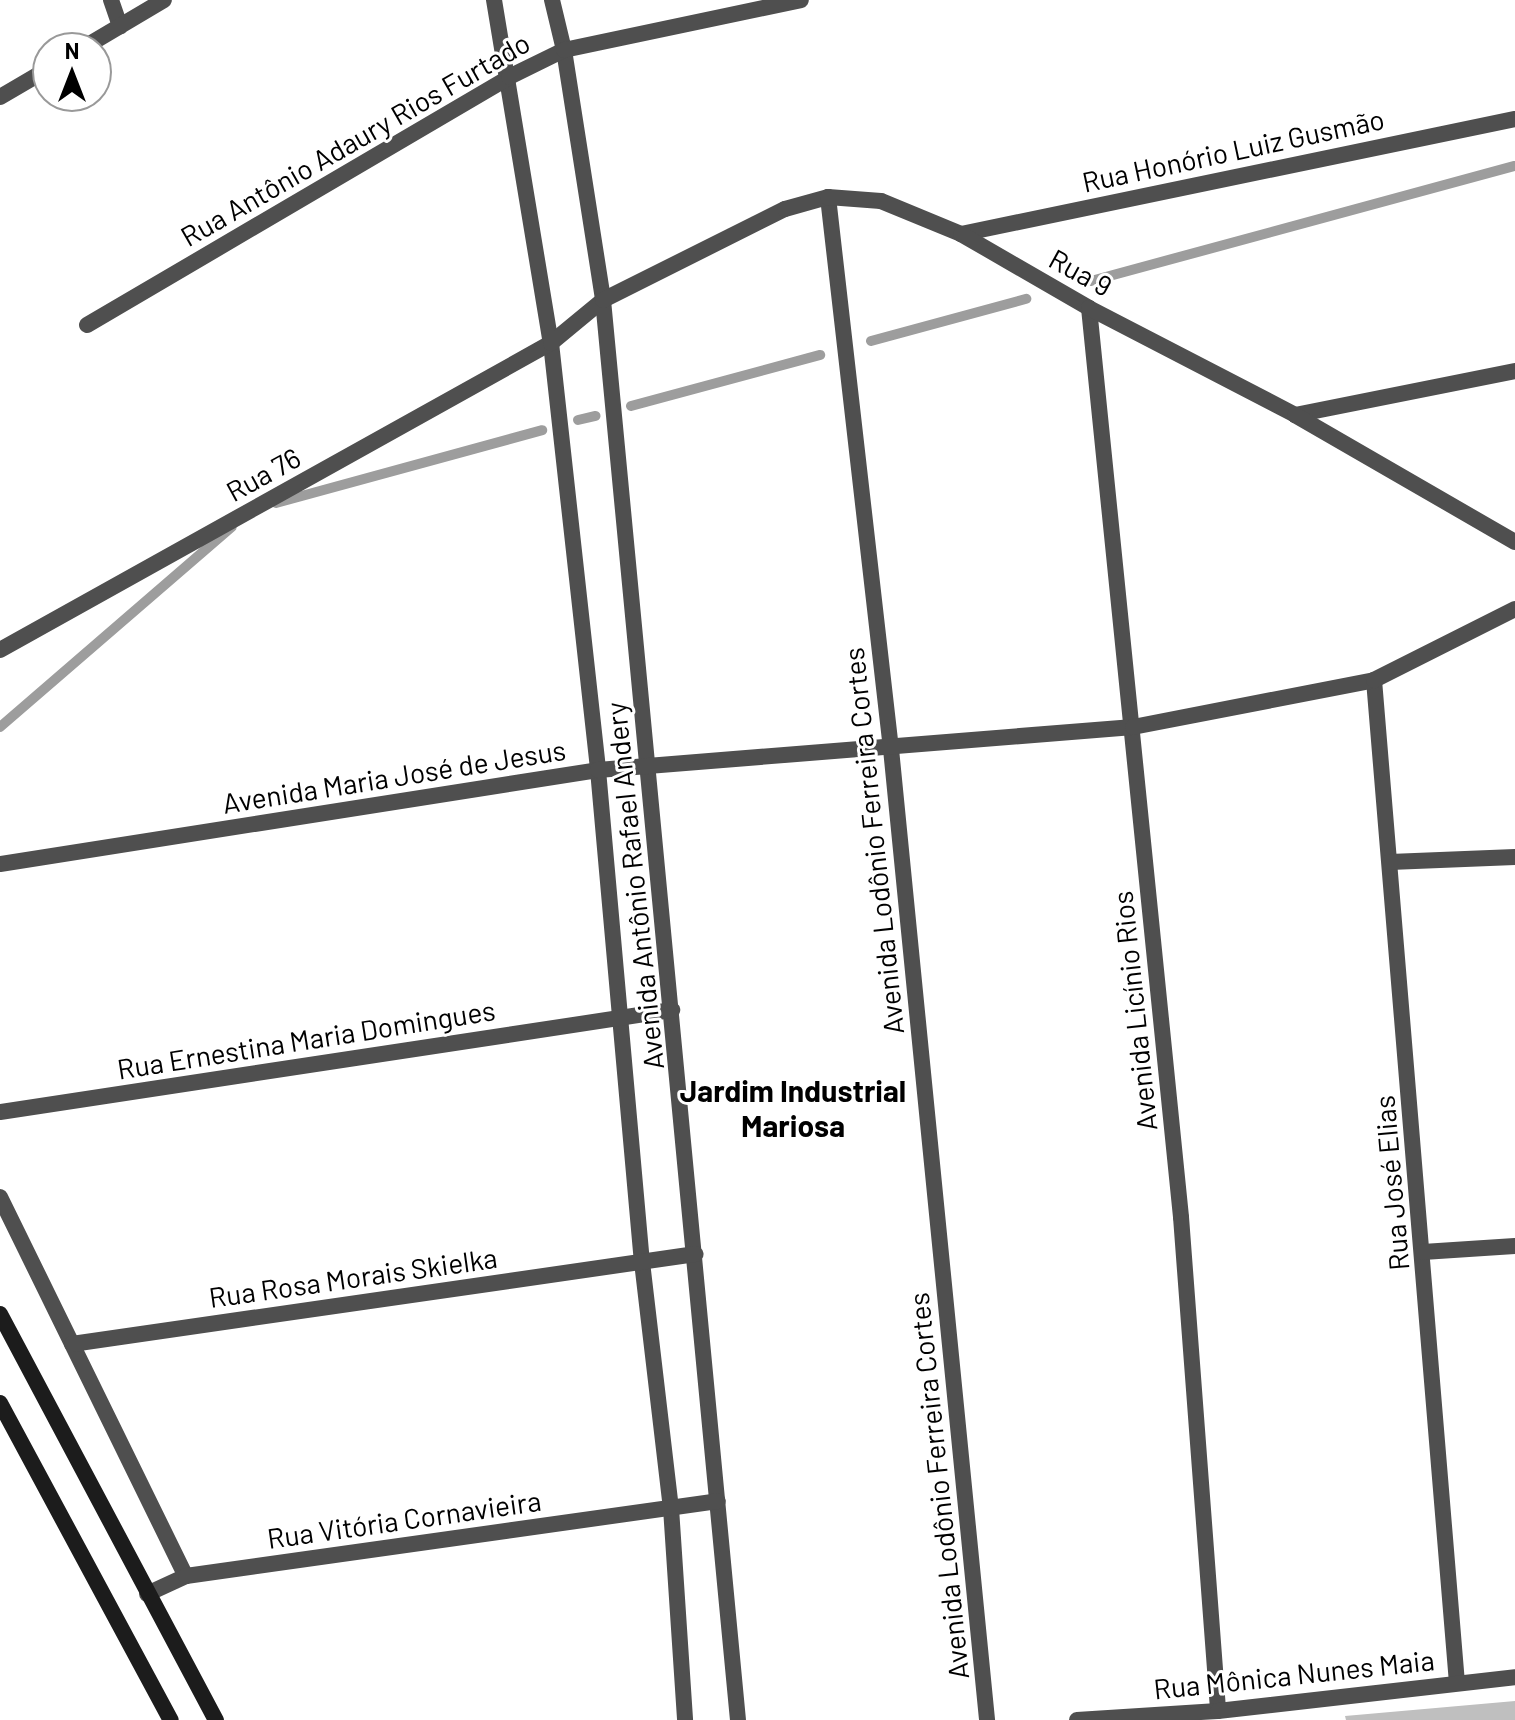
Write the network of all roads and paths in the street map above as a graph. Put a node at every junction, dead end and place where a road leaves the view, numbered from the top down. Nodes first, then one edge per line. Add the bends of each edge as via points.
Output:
1 (111, 0) edge
2 (164, 0) edge
3 (494, 0) edge
4 (552, 0) edge
5 (801, 0) edge
6 (120, 26) junction
7 (110, 32) edge
8 (564, 50) junction
9 (509, 77) junction
10 (32, 78) edge
11 (0, 97) edge
12 (1515, 119) edge
13 (828, 197) junction
14 (961, 234) junction
15 (603, 300) junction
16 (1089, 308) junction
17 (87, 325) dead end
18 (551, 343) junction
19 (1515, 371) edge
20 (1295, 415) junction
21 (1515, 542) edge
22 (1515, 609) edge
23 (0, 650) edge
24 (1374, 680) junction
25 (1133, 727) junction
26 (891, 749) junction
27 (648, 765) junction
28 (598, 770) junction
29 (1515, 857) edge
30 (1390, 862) junction
31 (0, 864) edge
32 (672, 1010) junction
33 (620, 1018) junction
34 (0, 1112) edge
35 (0, 1197) edge
36 (1515, 1246) edge
37 (1423, 1252) junction
38 (696, 1254) junction
39 (642, 1262) junction
40 (0, 1314) edge
41 (72, 1344) junction
42 (0, 1403) edge
43 (718, 1501) junction
44 (671, 1508) junction
45 (186, 1576) junction
46 (147, 1594) junction
47 (1515, 1677) edge
48 (1457, 1683) junction
49 (1218, 1711) junction
50 (171, 1720) edge
51 (216, 1720) edge
52 (685, 1720) edge
53 (738, 1720) edge
54 (987, 1720) edge
55 (1077, 1720) edge

1 - 6 street
2 - 6 street
3 - 9 street, Avenida Antônio Rafael Andery
4 - 8 street, Avenida Antônio Rafael Andery
5 - 8 street, Rua Antônio Adaury Rios Furtado
6 - 7 street
8 - 9 street, Rua Antônio Adaury Rios Furtado
8 - 15 street, Avenida Antônio Rafael Andery
9 - 17 street, Rua Antônio Adaury Rios Furtado
9 - 18 street, Avenida Antônio Rafael Andery
10 - 11 street
12 - 14 street, Rua Honório Luiz Gusmão
13 - 14 street, Rua 9 via 881,201
13 - 15 street, Rua 9 via 785,209
13 - 26 street, Avenida Lodônio Ferreira Cortes
14 - 16 street, Rua 9
15 - 18 street, Rua 76
15 - 27 street, Avenida Antônio Rafael Andery
16 - 20 street, Rua 9
16 - 25 street, Avenida Licínio Rios
18 - 23 street, Rua 76
18 - 28 street, Avenida Antônio Rafael Andery
19 - 20 street
20 - 21 street, Rua 9
22 - 24 street, Avenida Maria José de Jesus
24 - 25 street, Avenida Maria José de Jesus
24 - 30 street, Rua José Elias
25 - 26 street, Avenida Maria José de Jesus
25 - 49 street, Avenida Licínio Rios via 1181,1217
26 - 27 street, Avenida Maria José de Jesus
26 - 54 street, Avenida Lodônio Ferreira Cortes
27 - 28 street, Avenida Maria José de Jesus
27 - 32 street, Avenida Antônio Rafael Andery
28 - 31 street, Avenida Maria José de Jesus
28 - 33 street, Avenida Antônio Rafael Andery
29 - 30 street
30 - 37 street, Rua José Elias
32 - 33 street, Rua Ernestina Maria Domingues
32 - 38 street, Avenida Antônio Rafael Andery
33 - 34 street, Rua Ernestina Maria Domingues
33 - 39 street, Avenida Antônio Rafael Andery
35 - 41 street
36 - 37 street
37 - 48 street, Rua José Elias
38 - 39 street, Rua Rosa Morais Skielka
38 - 43 street, Avenida Antônio Rafael Andery
39 - 41 street, Rua Rosa Morais Skielka
39 - 44 street, Avenida Antônio Rafael Andery
40 - 46 main road
41 - 45 street
42 - 50 main road
43 - 44 street, Rua Vitória Cornavieira
43 - 53 street, Avenida Antônio Rafael Andery
44 - 45 street, Rua Vitória Cornavieira
44 - 52 street, Avenida Antônio Rafael Andery
45 - 46 street, Rua Vitória Cornavieira
46 - 51 main road
47 - 48 street, Rua Mônica Nunes Maia
48 - 49 street, Rua Mônica Nunes Maia
49 - 55 street, Rua Mônica Nunes Maia

